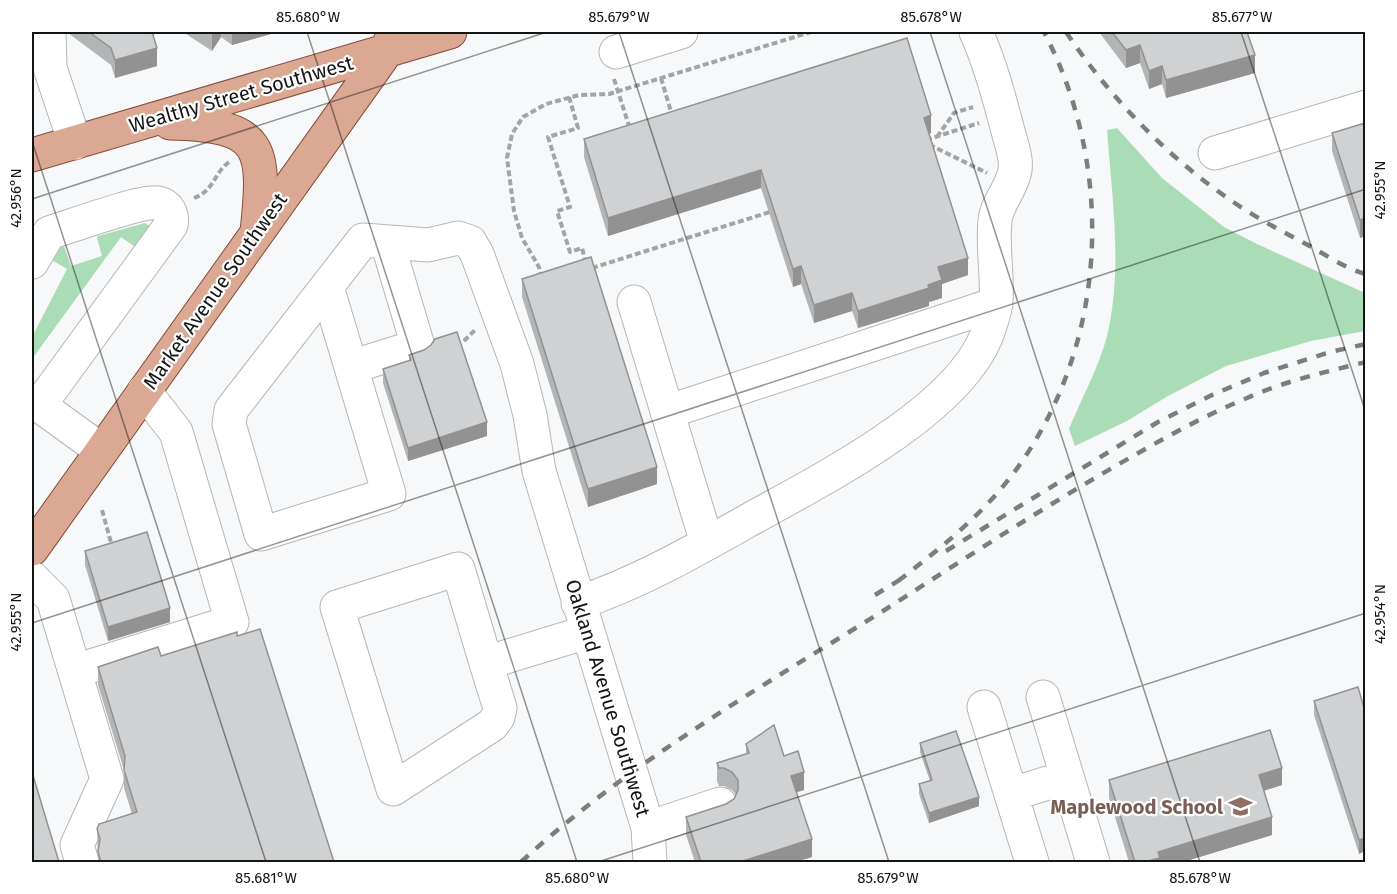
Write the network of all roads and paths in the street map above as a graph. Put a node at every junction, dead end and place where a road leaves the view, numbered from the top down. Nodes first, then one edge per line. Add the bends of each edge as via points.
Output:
1 (49, 32) edge
2 (450, 32) edge
3 (681, 32) edge
4 (811, 32) edge
5 (976, 32) edge
6 (390, 42) edge
7 (614, 62) joint
8 (661, 78) junction
9 (618, 91) junction
10 (569, 97) junction
11 (1001, 106) junction
12 (1365, 107) edge
13 (673, 119) edge
14 (144, 123) junction
15 (631, 133) edge
16 (937, 137) junction
17 (75, 143) junction
18 (1215, 153) dead end
19 (32, 156) edge
20 (234, 157) dead end
21 (1011, 184) junction
22 (772, 202) edge
23 (168, 208) junction
24 (256, 234) junction
25 (387, 242) junction
26 (32, 262) edge
27 (540, 285) edge
28 (327, 287) junction
29 (634, 302) dead end
30 (996, 304) junction
31 (351, 367) junction
32 (144, 391) junction
33 (35, 403) edge
34 (667, 412) junction
35 (101, 450) junction
36 (102, 510) dead end
37 (707, 543) junction
38 (32, 549) edge
39 (115, 556) edge
40 (32, 578) edge
41 (583, 617) junction
42 (486, 663) junction
43 (75, 671) junction
44 (1043, 697) dead end
45 (984, 707) dead end
46 (1067, 777) junction
47 (1012, 794) junction
48 (720, 804) edge
49 (648, 828) junction
50 (82, 862) edge
51 (650, 862) edge
52 (1032, 862) edge
53 (1093, 862) edge

1 - 17 street via 50,68
2 - 6 main road, Wealthy Street Southwest
3 - 7 street
4 - 8 path
5 - 11 street
6 - 14 main road, Wealthy Street Southwest
6 - 24 main road, Market Avenue Southwest
7 - 9 path
8 - 9 path
8 - 13 path
9 - 10 path
9 - 15 path
10 - 22 path via 579,128 548,137 570,207 557,211 570,252 582,248 588,269 774,210
10 - 27 path via 523,117 507,150 516,220 539,267
11 - 16 path
11 - 16 path via 954,113
11 - 21 street via 1013,150 1015,168
12 - 18 street
14 - 17 main road, Wealthy Street Southwest
14 - 24 main road via 212,126 234,132 250,142 260,160 261,173
16 - 21 path via 927,140
17 - 19 main road, Wealthy Street Southwest
20 - 23 path via 220,170 207,192
21 - 30 street via 994,218
23 - 26 street via 146,203 49,233
23 - 33 street via 171,225
24 - 32 main road, Market Avenue Southwest
25 - 28 street, Oakland Avenue Southwest via 363,240
25 - 31 street via 418,346
25 - 41 street, Oakland Avenue Southwest via 428,245 458,238 474,248 517,364 539,471
28 - 31 street
28 - 31 street via 231,410 229,424 261,534 389,494
29 - 34 street
30 - 34 street
30 - 37 street via 985,339 963,374 932,405 852,461
32 - 35 main road, Market Avenue Southwest
32 - 43 street via 176,432 232,622
33 - 35 street
34 - 37 street
35 - 38 main road, Market Avenue Southwest
36 - 39 path
37 - 41 street via 613,591
40 - 43 street via 52,599
41 - 42 street
41 - 49 street, Oakland Avenue Southwest
42 - 42 street via 500,708 498,717 393,789 337,607 458,569
43 - 50 street via 107,779 77,845
44 - 46 street
45 - 47 street
46 - 47 street
46 - 53 street
47 - 52 street
48 - 49 street
49 - 51 street, Oakland Avenue Southwest

